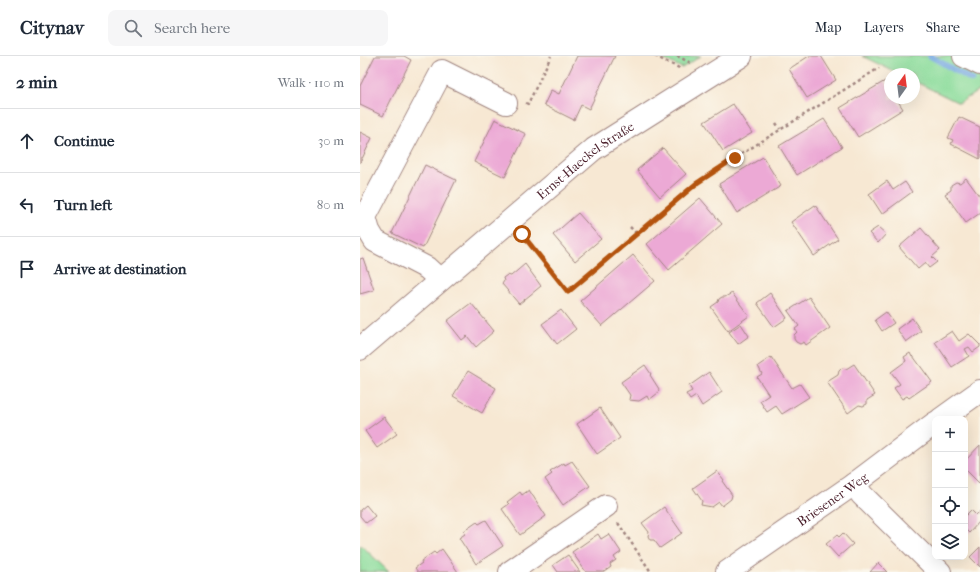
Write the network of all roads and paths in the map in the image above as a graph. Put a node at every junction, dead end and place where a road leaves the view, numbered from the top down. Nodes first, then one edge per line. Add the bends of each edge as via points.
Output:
1 (551, 56) edge
2 (655, 56) edge
3 (677, 56) edge
4 (741, 56) edge
5 (964, 56) edge
6 (694, 64) dead end
7 (980, 64) edge
8 (680, 68) dead end
9 (879, 68) dead end
10 (506, 103) joint
11 (776, 123) dead end
12 (780, 130) junction
13 (630, 227) dead end
14 (522, 234) dead end
15 (637, 234) junction
16 (440, 280) junction
17 (360, 349) edge
18 (980, 391) edge
19 (945, 416) edge
20 (932, 425) edge
21 (854, 484) junction
22 (606, 506) joint
23 (510, 572) edge
24 (651, 572) edge
25 (727, 572) edge
26 (940, 572) edge

1 - 10 path via 528,104 514,96
2 - 8 path
3 - 6 path
4 - 16 street, Ernst-Haeckel-Straße via 594,149
5 - 7 street
9 - 12 path
10 - 16 street via 442,71 365,218 369,231 376,241 427,268
11 - 12 path
12 - 15 path via 697,183
13 - 15 path
14 - 15 path via 568,292
16 - 17 street, Ernst-Haeckel-Straße
18 - 19 street
20 - 21 street, Briesener Weg
21 - 25 street, Briesener Weg
21 - 26 street
22 - 23 street
22 - 24 path

